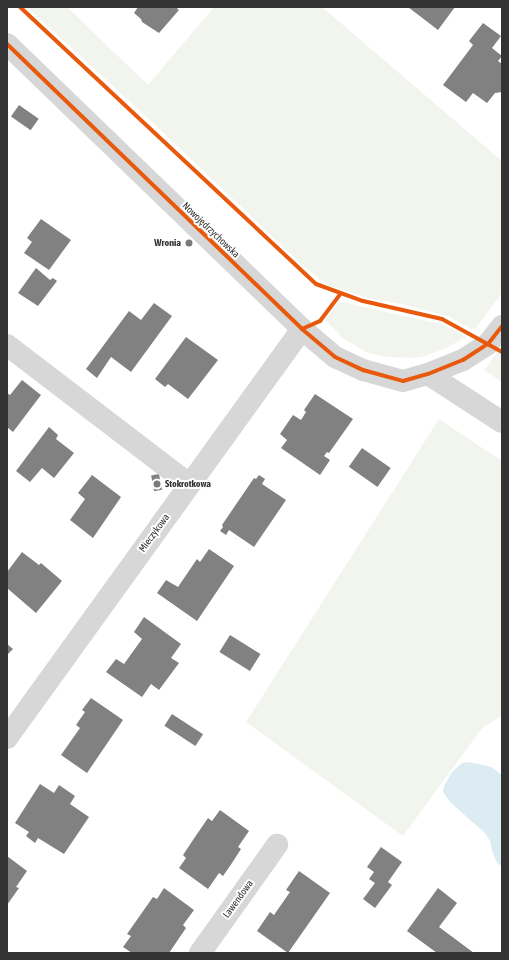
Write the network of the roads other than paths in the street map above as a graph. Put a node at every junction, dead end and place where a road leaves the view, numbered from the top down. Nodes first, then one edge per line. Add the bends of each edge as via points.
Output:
1 (7, 44) edge
2 (502, 326) edge
3 (302, 329) junction
4 (7, 345) edge
5 (428, 374) junction
6 (502, 422) edge
7 (189, 484) junction
8 (7, 738) edge
9 (277, 845) dead end
10 (200, 953) edge

1 - 3 street, Nowojędrzychowska
2 - 5 street, Nowojędrzychowska via 488,344 463,360
3 - 5 street, Nowojędrzychowska via 335,357 363,370 403,381
3 - 7 street, Mieczykowa
4 - 7 street
5 - 6 street
7 - 8 street, Mieczykowa
9 - 10 street, Lawendowa

